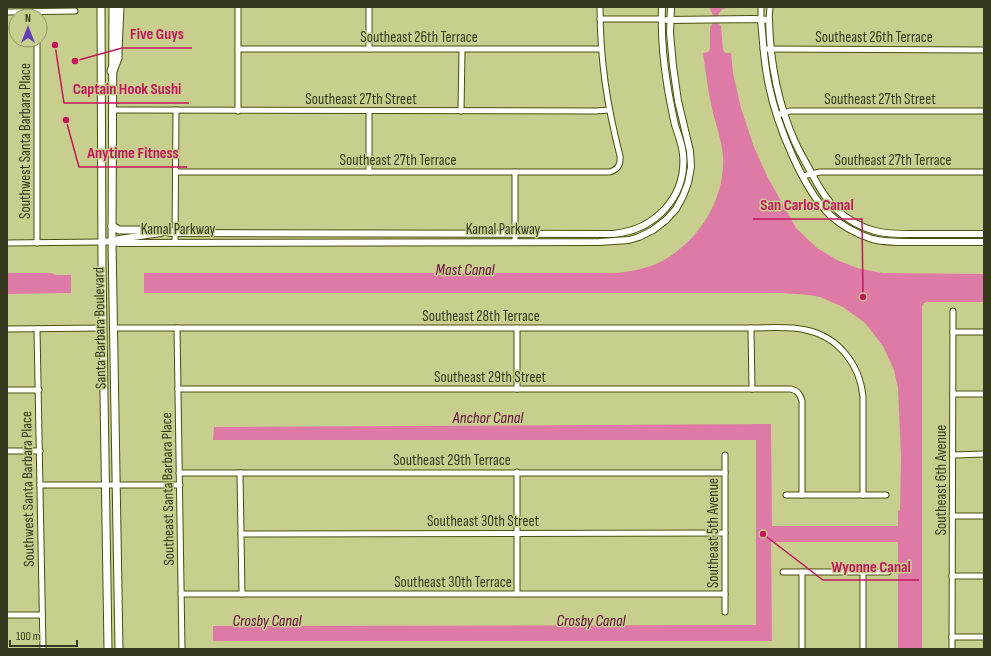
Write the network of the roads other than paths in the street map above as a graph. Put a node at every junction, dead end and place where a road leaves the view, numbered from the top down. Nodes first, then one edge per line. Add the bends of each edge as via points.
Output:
1 (101, 7) edge
2 (113, 7) edge
3 (118, 7) edge
4 (238, 7) edge
5 (369, 7) edge
6 (600, 7) edge
7 (662, 7) edge
8 (671, 7) edge
9 (761, 7) edge
10 (770, 7) edge
11 (75, 11) dead end
12 (48, 13) edge
13 (600, 19) junction
14 (662, 19) junction
15 (761, 19) junction
16 (671, 20) junction
17 (769, 20) junction
18 (37, 48) edge
19 (763, 49) junction
20 (238, 50) junction
21 (369, 50) junction
22 (462, 50) junction
23 (601, 50) junction
24 (772, 50) junction
25 (984, 50) edge
26 (112, 71) junction
27 (112, 110) junction
28 (176, 110) junction
29 (238, 110) junction
30 (609, 110) junction
31 (369, 111) junction
32 (461, 111) junction
33 (984, 111) edge
34 (784, 112) junction
35 (776, 115) junction
36 (176, 172) junction
37 (369, 172) junction
38 (515, 172) junction
39 (984, 172) edge
40 (812, 174) junction
41 (803, 176) junction
42 (112, 226) junction
43 (175, 232) junction
44 (515, 234) junction
45 (984, 234) edge
46 (112, 241) junction
47 (102, 242) junction
48 (175, 242) junction
49 (515, 242) junction
50 (984, 242) edge
51 (7, 243) edge
52 (37, 243) junction
53 (953, 311) dead end
54 (102, 328) junction
55 (113, 328) junction
56 (177, 328) junction
57 (517, 328) junction
58 (751, 328) junction
59 (7, 329) edge
60 (38, 329) junction
61 (953, 332) junction
62 (984, 332) edge
63 (178, 389) junction
64 (517, 389) junction
65 (752, 389) junction
66 (7, 390) edge
67 (38, 390) junction
68 (953, 394) junction
69 (984, 394) edge
70 (40, 450) junction
71 (7, 451) edge
72 (952, 454) junction
73 (984, 454) edge
74 (725, 455) dead end
75 (517, 472) junction
76 (180, 473) junction
77 (240, 473) junction
78 (725, 473) junction
79 (40, 485) junction
80 (105, 485) junction
81 (116, 485) junction
82 (180, 485) junction
83 (786, 495) dead end
84 (802, 495) junction
85 (863, 495) junction
86 (886, 495) dead end
87 (952, 516) junction
88 (984, 516) edge
89 (725, 533) junction
90 (241, 534) junction
91 (517, 534) junction
92 (783, 572) dead end
93 (802, 572) junction
94 (864, 572) junction
95 (888, 572) dead end
96 (952, 576) junction
97 (984, 576) edge
98 (181, 594) junction
99 (242, 594) junction
100 (517, 594) junction
101 (725, 594) junction
102 (725, 612) dead end
103 (7, 615) edge
104 (42, 615) junction
105 (952, 637) junction
106 (984, 637) edge
107 (43, 649) edge
108 (108, 649) edge
109 (119, 649) edge
110 (182, 649) edge
111 (802, 649) edge
112 (863, 649) edge
113 (952, 649) edge

1 - 47 main road, Santa Barbara Boulevard
2 - 26 main road, Santa Barbara Boulevard
3 - 26 highway via 117,52
4 - 20 street
5 - 21 street
6 - 13 street
7 - 14 street, Kamal Parkway
8 - 16 street, Kamal Parkway
9 - 15 street
10 - 17 street
11 - 12 street
13 - 14 street
13 - 23 street
14 - 16 street
14 - 44 street, Kamal Parkway via 666,81 683,162 680,184 669,205 652,221 626,232
15 - 16 street
15 - 17 street
15 - 19 street
16 - 49 street, Kamal Parkway via 675,84 691,159 688,183 676,209 653,230 628,240
17 - 24 street
18 - 52 street, Southwest Santa Barbara Place
19 - 24 street, Southeast 26th Terrace
19 - 35 street
20 - 21 street, Southeast 26th Terrace
20 - 29 street
21 - 22 street, Southeast 26th Terrace
22 - 23 street, Southeast 26th Terrace
22 - 32 street
23 - 30 street
24 - 25 street, Southeast 26th Terrace
24 - 34 street
26 - 27 main road, Santa Barbara Boulevard
27 - 28 street, Southeast 27th Street
27 - 42 main road, Santa Barbara Boulevard
28 - 29 street, Southeast 27th Street
28 - 36 street
29 - 31 street, Southeast 27th Street
30 - 32 street, Southeast 27th Street
30 - 38 street, Southeast 27th Terrace via 620,156 618,167 610,172
31 - 32 street, Southeast 27th Street
31 - 37 street
33 - 34 street, Southeast 27th Street
34 - 35 street, Southeast 27th Street
34 - 40 street via 795,142
35 - 41 street
36 - 37 street, Southeast 27th Terrace
36 - 43 street
37 - 38 street, Southeast 27th Terrace
38 - 44 street
39 - 40 street, Southeast 27th Terrace
40 - 41 street, Southeast 27th Terrace
40 - 45 street via 820,191 832,205 846,218 867,228 891,233
41 - 50 street via 827,212 840,224 861,235 901,242
42 - 43 main road via 119,230
42 - 46 main road, Santa Barbara Boulevard
43 - 44 street, Kamal Parkway
43 - 46 street, Kamal Parkway
43 - 48 street
44 - 49 street
46 - 47 street, Kamal Parkway
46 - 48 street, Kamal Parkway
46 - 55 main road, Santa Barbara Boulevard
47 - 52 street
47 - 54 main road, Santa Barbara Boulevard
48 - 49 street, Kamal Parkway
51 - 52 street
53 - 61 street, Southeast 6th Avenue
54 - 60 street
54 - 80 main road, Santa Barbara Boulevard
55 - 56 street, Southeast 28th Terrace
55 - 81 main road, Santa Barbara Boulevard
56 - 57 street, Southeast 28th Terrace
56 - 63 street, Southeast Santa Barbara Place
57 - 58 street, Southeast 28th Terrace
57 - 64 street
58 - 65 street
58 - 85 street, Southeast 28th Terrace via 807,330 828,338 843,349 855,366 863,391
59 - 60 street
60 - 67 street, Southwest Santa Barbara Place
61 - 62 street
61 - 68 street, Southeast 6th Avenue
63 - 64 street, Southeast 29th Street
63 - 76 street, Southeast Santa Barbara Place
64 - 65 street, Southeast 29th Street
65 - 84 street, Southeast 29th Street via 790,389 800,394
66 - 67 street
67 - 70 street, Southwest Santa Barbara Place
68 - 69 street
68 - 72 street, Southeast 6th Avenue
70 - 71 street
70 - 79 street, Southwest Santa Barbara Place
72 - 73 street
72 - 87 street, Southeast 6th Avenue
74 - 78 street, Southeast 5th Avenue
75 - 77 street, Southeast 29th Terrace
75 - 78 street, Southeast 29th Terrace
75 - 91 street
76 - 77 street, Southeast 29th Terrace
76 - 82 street, Southeast Santa Barbara Place
77 - 90 street
78 - 89 street, Southeast 5th Avenue
79 - 80 street
79 - 104 street, Southwest Santa Barbara Place
80 - 81 street
80 - 108 main road, Santa Barbara Boulevard
81 - 82 street
81 - 109 main road, Santa Barbara Boulevard
82 - 98 street, Southeast Santa Barbara Place
83 - 84 street
84 - 85 street
85 - 86 street
87 - 88 street
87 - 96 street, Southeast 6th Avenue
89 - 91 street, Southeast 30th Street
89 - 101 street, Southeast 5th Avenue
90 - 91 street, Southeast 30th Street
90 - 99 street
91 - 100 street
92 - 93 street
93 - 94 street
93 - 111 street
94 - 95 street
94 - 112 street
96 - 97 street
96 - 105 street, Southeast 6th Avenue
98 - 99 street, Southeast 30th Terrace
98 - 110 street, Southeast Santa Barbara Place
99 - 100 street, Southeast 30th Terrace
100 - 101 street, Southeast 30th Terrace
101 - 102 street, Southeast 5th Avenue
103 - 104 street
104 - 107 street, Southwest Santa Barbara Place
105 - 106 street
105 - 113 street, Southeast 6th Avenue

